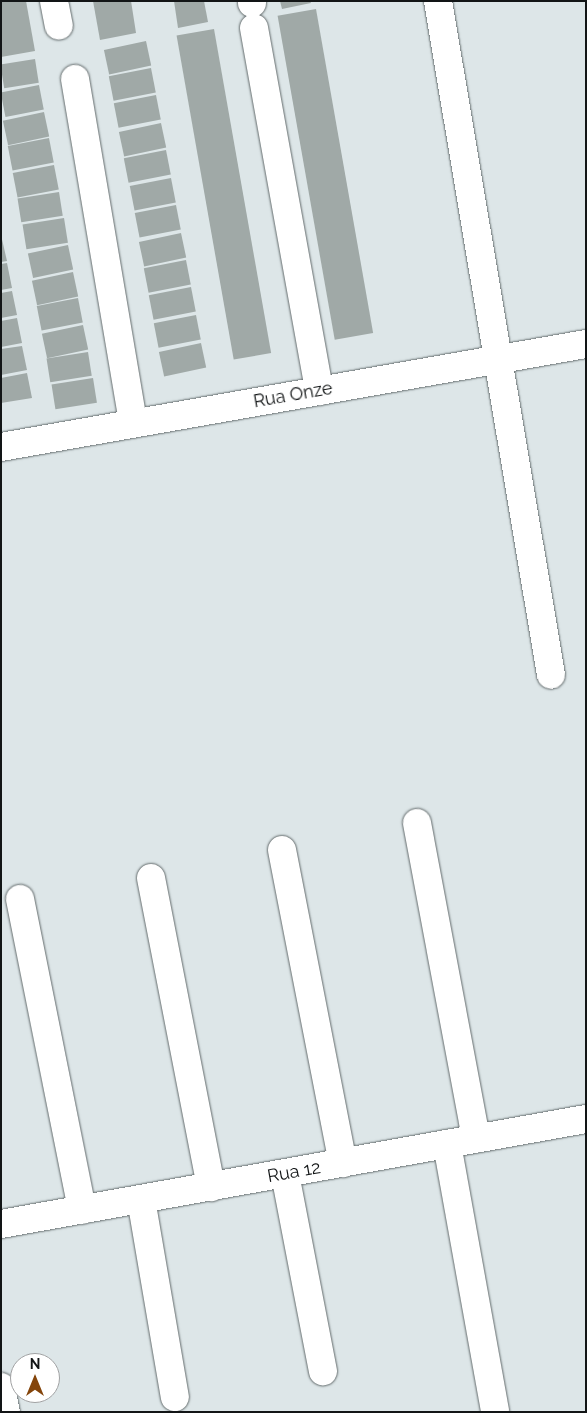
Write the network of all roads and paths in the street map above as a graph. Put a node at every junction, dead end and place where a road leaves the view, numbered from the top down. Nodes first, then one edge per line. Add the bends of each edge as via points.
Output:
1 (438, 1) edge
2 (253, 11) edge
3 (75, 79) dead end
4 (586, 344) edge
5 (496, 360) junction
6 (319, 391) junction
7 (133, 424) junction
8 (1, 447) edge
9 (551, 675) dead end
10 (417, 823) dead end
11 (282, 850) dead end
12 (151, 878) dead end
13 (20, 899) dead end
14 (586, 1119) edge
15 (476, 1139) junction
16 (446, 1144) junction
17 (343, 1163) junction
18 (285, 1174) junction
19 (211, 1186) junction
20 (141, 1199) junction
21 (82, 1210) junction
22 (1, 1224) edge
23 (323, 1371) dead end
24 (1, 1387) edge
25 (175, 1397) dead end
26 (6, 1412) edge
27 (495, 1412) edge

1 - 5 street
2 - 6 street
3 - 7 street
4 - 5 street, Rua Onze
5 - 6 street, Rua Onze
5 - 9 street
6 - 7 street, Rua Onze
7 - 8 street, Rua Onze
10 - 15 street
11 - 17 street
12 - 19 street
13 - 21 street
14 - 15 street, Rua 12
15 - 16 street, Rua 12
16 - 17 street, Rua 12
16 - 27 street
17 - 18 street, Rua 12
18 - 19 street, Rua 12
18 - 23 street
19 - 20 street, Rua 12
20 - 21 street, Rua 12
20 - 25 street
21 - 22 street, Rua 12
24 - 26 street

